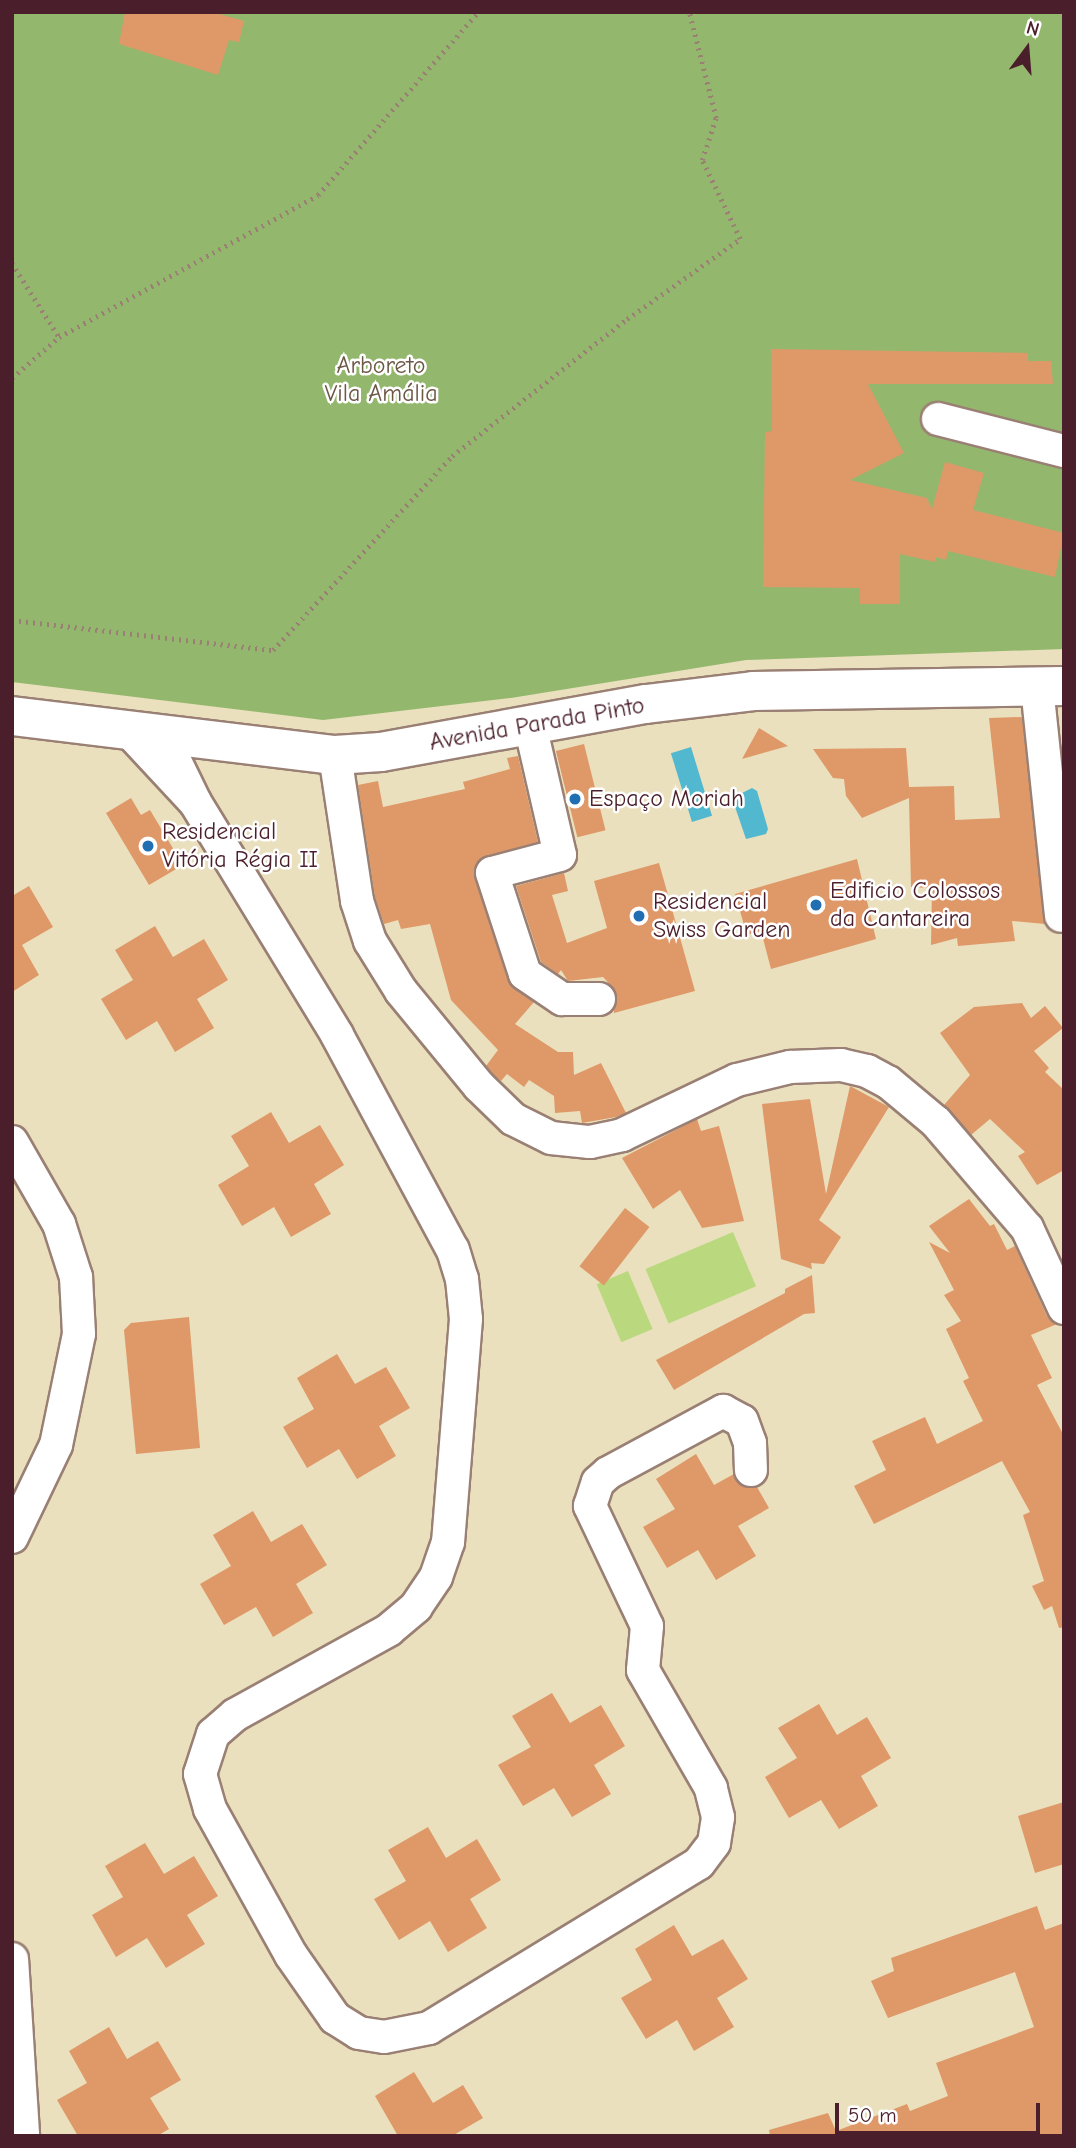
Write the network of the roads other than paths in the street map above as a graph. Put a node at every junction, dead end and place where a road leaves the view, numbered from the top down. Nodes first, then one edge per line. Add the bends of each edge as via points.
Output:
1 (938, 419) dead end
2 (1064, 451) edge
3 (1050, 687) edge
4 (12, 716) edge
5 (530, 725) junction
6 (145, 732) junction
7 (335, 755) junction
8 (1061, 916) dead end
9 (599, 999) dead end
10 (12, 1142) edge
11 (1064, 1308) edge
12 (751, 1470) dead end
13 (12, 1538) edge
14 (12, 1959) edge
15 (23, 2136) edge

1 - 2 street
3 - 5 main road, Avenida Parada Pinto via 753,691
3 - 8 street
4 - 6 main road, Avenida Parada Pinto
5 - 7 main road, Avenida Parada Pinto via 381,752
5 - 9 street via 560,855 492,873 525,974 562,999
6 - 7 main road, Avenida Parada Pinto
6 - 12 street via 195,802 337,1035 453,1250 462,1279 466,1319 448,1542 436,1577 416,1607 389,1630 235,1715 213,1734 200,1774 210,1809 298,1966 335,2018 359,2033 384,2037 429,2028 699,1863 713,1843 718,1817 711,1788 643,1670 647,1626 590,1506 598,1482 608,1473 723,1411 743,1421
7 - 11 street via 357,901 370,941 401,991 479,1086 513,1119 551,1138 590,1142 622,1135 737,1080 790,1067 841,1066 867,1071 888,1082 936,1122 1027,1228
10 - 13 street via 60,1224 76,1277 79,1334 56,1445
14 - 15 street

